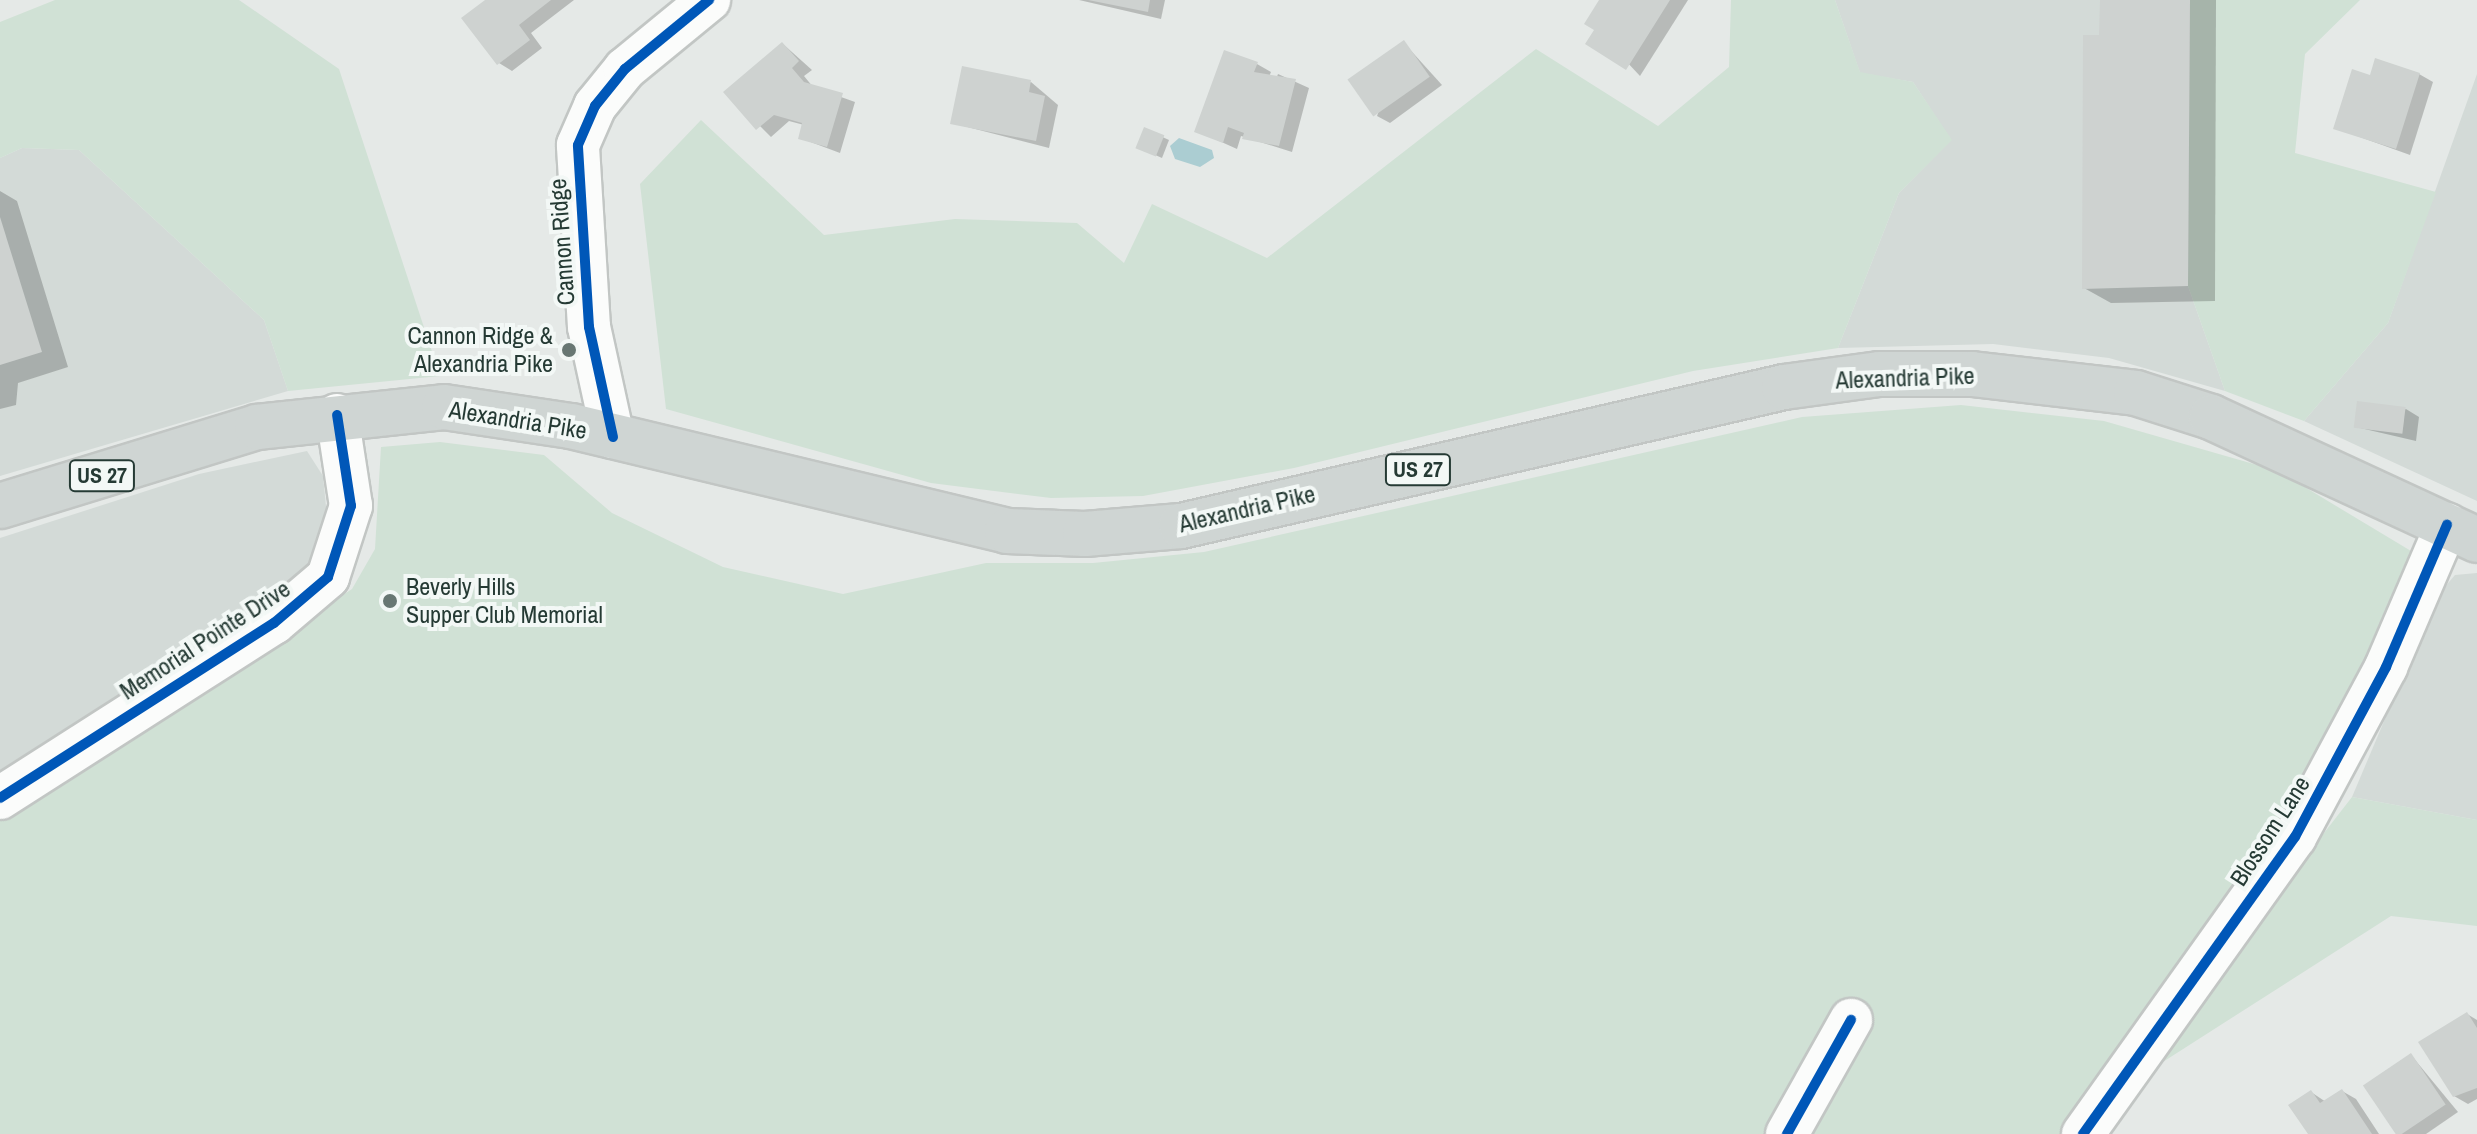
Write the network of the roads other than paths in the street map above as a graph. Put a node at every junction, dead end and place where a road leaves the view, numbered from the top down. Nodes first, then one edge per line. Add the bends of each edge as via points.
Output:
1 (709, 0) edge
2 (337, 415) junction
3 (613, 437) junction
4 (0, 506) edge
5 (2462, 532) edge
6 (0, 798) edge
7 (1851, 1020) dead end
8 (1787, 1134) edge
9 (2083, 1134) edge

1 - 3 street, Cannon Ridge via 625,69 595,106 578,145 589,327
2 - 3 main road, Alexandria Pike / US 27 via 444,407
2 - 4 main road, Alexandria Pike / US 27 via 257,427
2 - 6 street, Memorial Pointe Drive via 351,506 328,577 274,623
3 - 5 main road, Alexandria Pike / US 27 via 1007,531 1085,534 1181,526 1784,387 1879,374 2014,376 2136,393 2211,417
5 - 9 street, Blossom Lane via 2295,837
7 - 8 street

